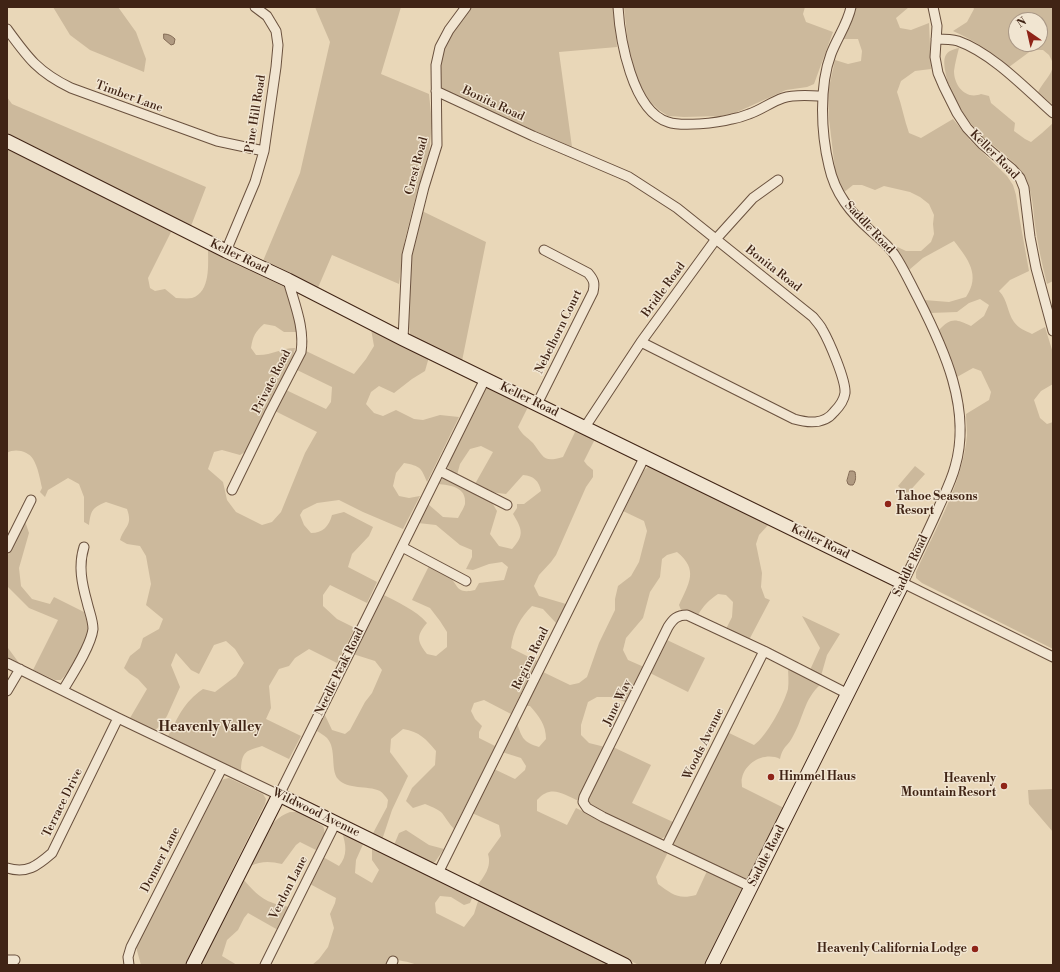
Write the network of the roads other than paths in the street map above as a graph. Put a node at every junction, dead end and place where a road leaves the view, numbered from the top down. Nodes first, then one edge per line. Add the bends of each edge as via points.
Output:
1 (255, 7) edge
2 (466, 7) edge
3 (618, 7) edge
4 (851, 7) edge
5 (933, 7) edge
6 (7, 29) edge
7 (936, 39) junction
8 (436, 91) junction
9 (822, 96) junction
10 (1053, 113) edge
11 (7, 141) edge
12 (264, 152) junction
13 (778, 180) dead end
14 (716, 239) junction
15 (544, 250) dead end
16 (226, 251) junction
17 (288, 280) junction
18 (1053, 331) edge
19 (403, 339) junction
20 (641, 342) junction
21 (484, 379) junction
22 (537, 404) junction
23 (585, 427) junction
24 (645, 456) junction
25 (440, 471) junction
26 (232, 490) dead end
27 (31, 500) dead end
28 (507, 505) dead end
29 (84, 547) dead end
30 (402, 547) junction
31 (7, 548) edge
32 (466, 581) dead end
33 (904, 583) junction
34 (764, 651) junction
35 (1053, 656) edge
36 (7, 663) edge
37 (20, 669) junction
38 (63, 690) junction
39 (7, 691) edge
40 (848, 694) junction
41 (118, 718) junction
42 (222, 768) junction
43 (279, 795) junction
44 (300, 806) junction
45 (266, 822) junction
46 (336, 822) junction
47 (666, 847) junction
48 (7, 868) edge
49 (438, 873) junction
50 (751, 888) junction
51 (128, 965) edge
52 (193, 965) edge
53 (265, 965) edge
54 (625, 965) edge
55 (712, 965) edge

1 - 12 street, Pine Hill Road via 267,16 276,31 278,46
2 - 8 street, Crest Road via 440,47 436,65
3 - 9 street via 624,51 638,91 647,106 658,117 668,122 713,123 750,114 784,98
4 - 9 street, Saddle Road via 831,55
5 - 7 street, Keller Road via 937,26
6 - 12 street, Timber Lane via 26,57 55,81 217,141
7 - 10 street via 956,40 972,47
7 - 18 street, Keller Road via 935,57 938,73 957,113 982,144 1020,178 1024,188 1036,268
8 - 14 street, Bonita Road via 629,177 677,208
8 - 19 street, Crest Road via 437,145 407,255
9 - 33 street, Saddle Road via 826,154 833,183 847,208 898,261 930,321 950,371 961,422 955,467
11 - 16 street, Keller Road
12 - 16 street, Pine Hill Road
13 - 14 street, Bridle Road via 753,198
14 - 20 street, Bridle Road
14 - 20 street, Bonita Road via 793,300 822,328 843,380 845,393 840,405 831,416 819,422 794,419
15 - 22 street, Nebelhorn Court via 588,273 595,283 593,292
16 - 17 street, Keller Road
17 - 19 street, Keller Road
17 - 26 street, Private Road via 303,345
19 - 21 street, Keller Road
20 - 23 street, Bridle Road
21 - 22 street, Keller Road
21 - 25 street, Needle Peak Road
22 - 23 street, Keller Road
23 - 24 street, Keller Road
24 - 33 street, Keller Road
24 - 49 street, Regina Road
25 - 28 street
25 - 30 street, Needle Peak Road
27 - 31 street
29 - 38 street via 80,562 81,574 92,621 92,636
30 - 32 street
30 - 43 street, Needle Peak Road
33 - 35 street, Keller Road
33 - 40 street, Saddle Road
34 - 40 street, June Way
34 - 47 street, Woods Avenue
34 - 47 street, June Way via 687,615 673,619 668,627 583,802 586,808
36 - 37 street, Wildwood Avenue
37 - 38 street, Wildwood Avenue
37 - 39 street
38 - 41 street, Wildwood Avenue
40 - 50 street, Saddle Road
41 - 42 street, Wildwood Avenue
41 - 48 street, Terrace Drive via 52,853 38,865 25,870
42 - 43 street, Wildwood Avenue
42 - 51 street, Donner Lane via 131,947
43 - 44 street, Wildwood Avenue
43 - 45 street, Needle Peak Road
44 - 45 street via 286,808 271,816
44 - 46 street, Wildwood Avenue
45 - 52 street, Needle Peak Road
46 - 49 street, Wildwood Avenue
46 - 53 street, Verdon Lane
47 - 50 street, June Way
49 - 54 street, Wildwood Avenue
50 - 55 street, Saddle Road

